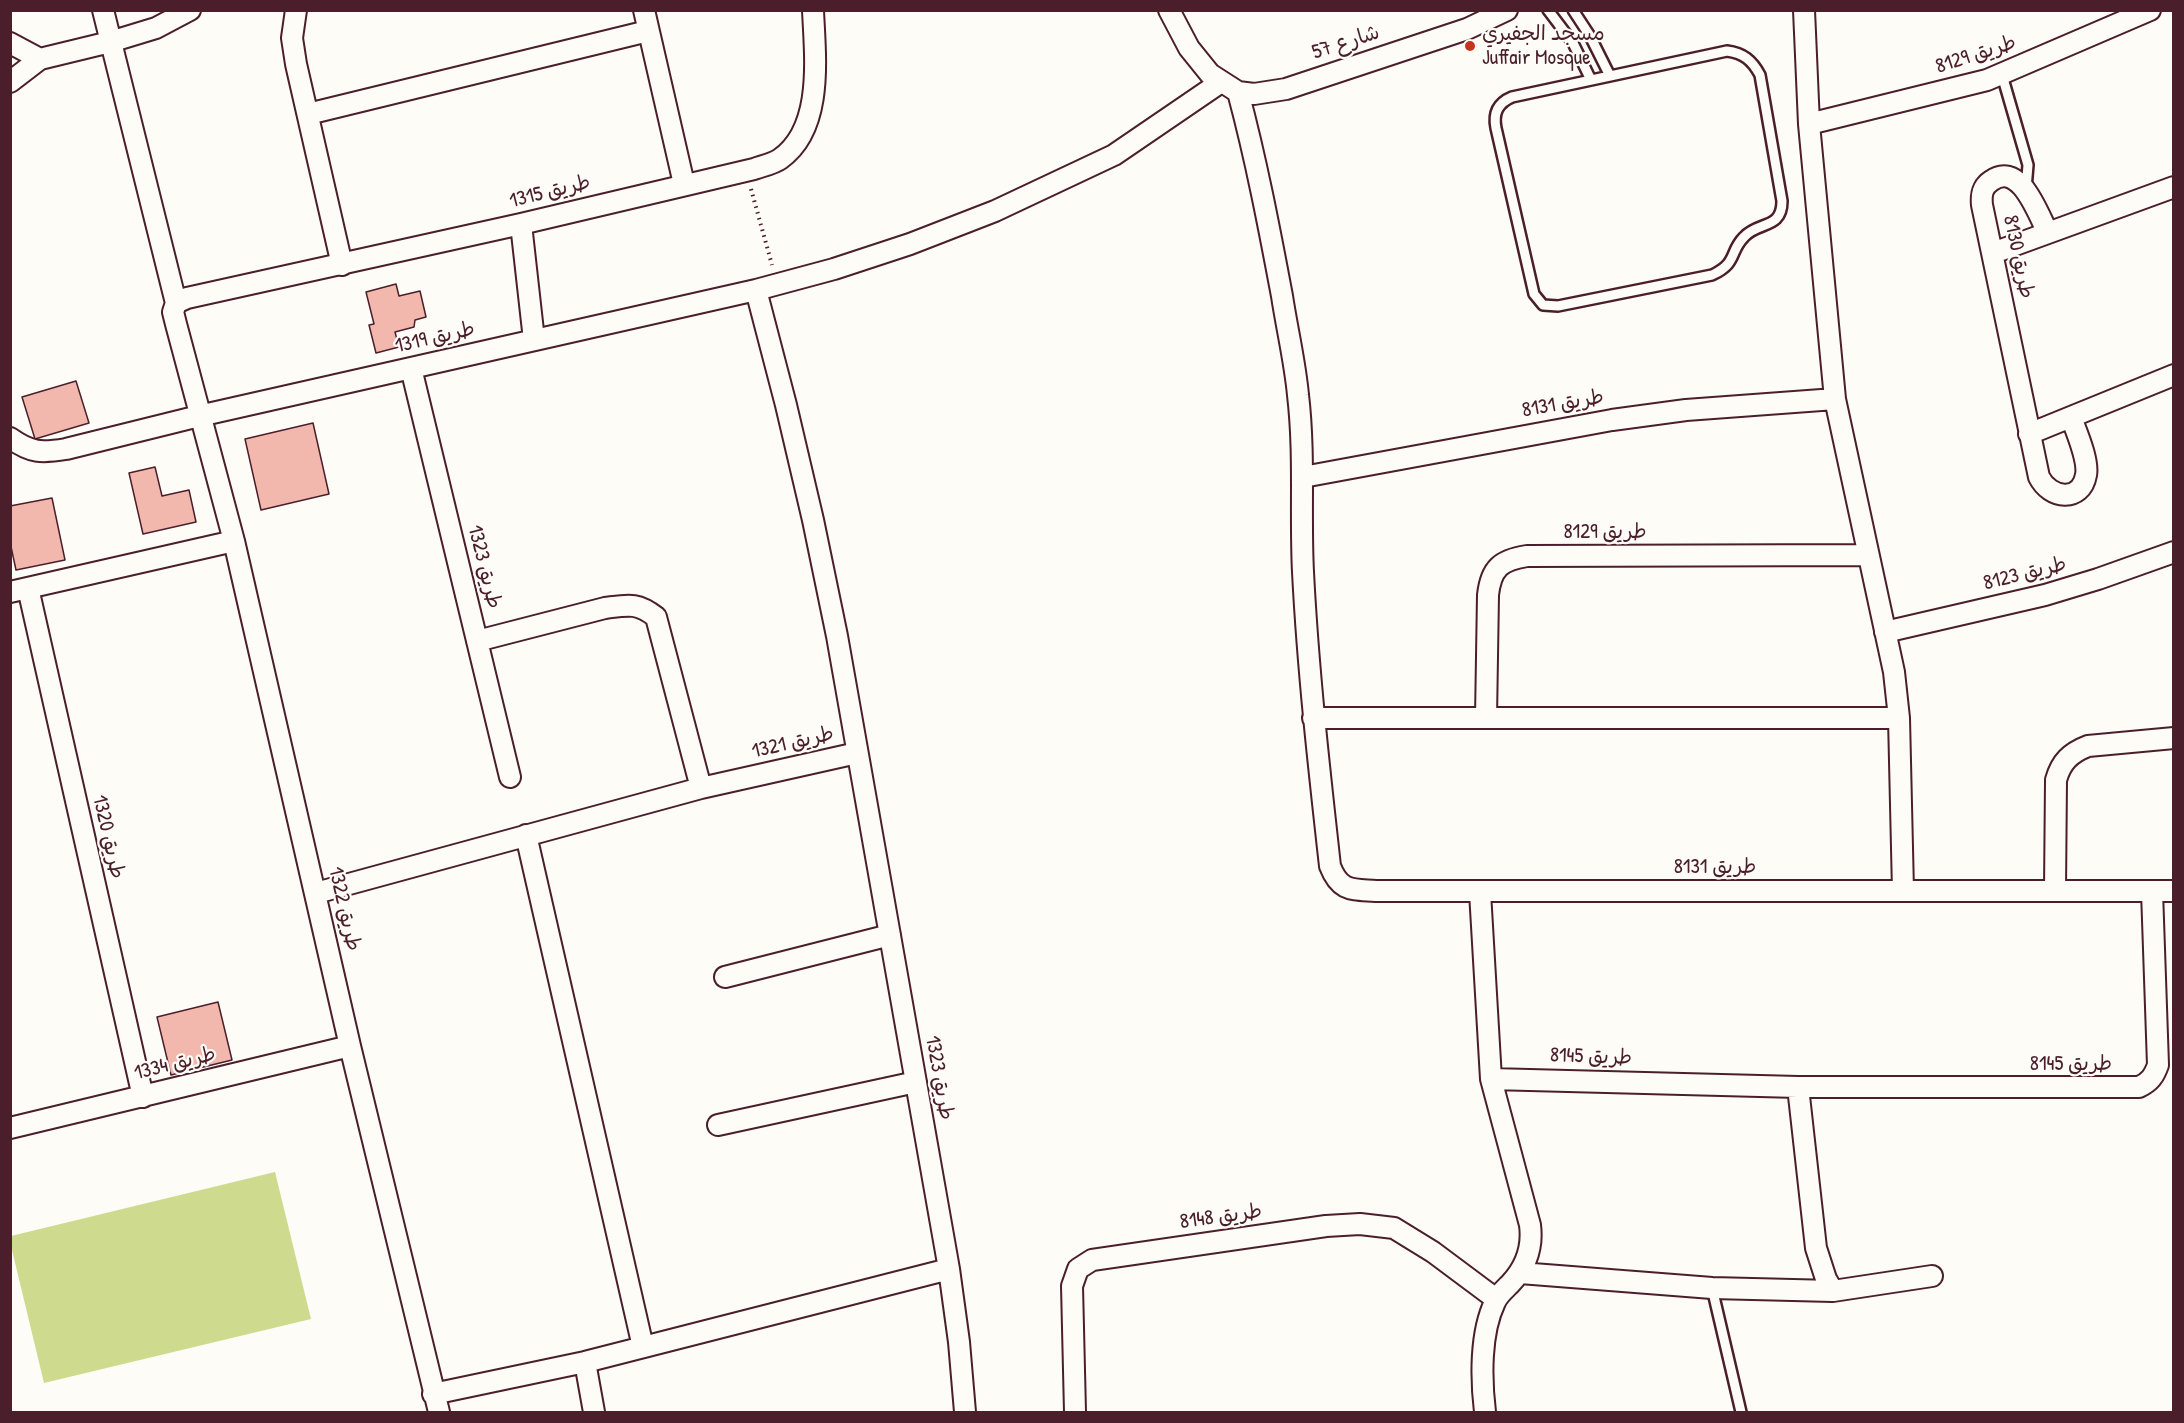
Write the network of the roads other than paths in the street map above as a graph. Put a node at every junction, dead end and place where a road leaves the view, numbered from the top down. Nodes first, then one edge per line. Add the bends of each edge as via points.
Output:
1 (103, 10) edge
2 (190, 10) edge
3 (296, 10) edge
4 (644, 10) edge
5 (813, 10) edge
6 (1507, 10) edge
7 (1548, 10) edge
8 (1573, 10) edge
9 (1804, 10) edge
10 (2150, 10) edge
11 (1178, 19) edge
12 (648, 31) junction
13 (110, 42) junction
14 (10, 43) edge
15 (40, 59) junction
16 (2002, 75) junction
17 (1610, 76) junction
18 (1591, 80) junction
19 (10, 82) edge
20 (1300, 83) junction
21 (1229, 87) junction
22 (308, 114) junction
23 (1809, 124) junction
24 (684, 184) junction
25 (2174, 187) edge
26 (2026, 190) junction
27 (521, 224) junction
28 (2048, 233) junction
29 (1993, 253) junction
30 (342, 265) junction
31 (756, 290) junction
32 (176, 303) junction
33 (534, 340) junction
34 (411, 368) junction
35 (2174, 375) edge
36 (1835, 399) junction
37 (200, 416) junction
38 (2071, 417) junction
39 (2029, 434) junction
40 (10, 438) edge
41 (20, 452) edge
42 (1303, 477) junction
43 (234, 541) junction
44 (2174, 552) edge
45 (1868, 555) junction
46 (19, 590) edge
47 (1885, 632) junction
48 (477, 642) junction
49 (1313, 718) junction
50 (1486, 718) junction
51 (1899, 718) junction
52 (2174, 738) edge
53 (857, 753) junction
54 (510, 777) dead end
55 (701, 788) junction
56 (526, 835) junction
57 (2055, 890) junction
58 (1903, 891) junction
59 (2152, 891) junction
60 (2174, 891) edge
61 (1480, 892) junction
62 (316, 893) junction
63 (890, 935) junction
64 (725, 976) dead end
65 (350, 1046) junction
66 (1491, 1079) junction
67 (916, 1082) junction
68 (1798, 1087) junction
69 (142, 1097) junction
70 (718, 1125) dead end
71 (10, 1128) edge
72 (949, 1269) junction
73 (1520, 1273) junction
74 (1932, 1276) dead end
75 (1712, 1288) junction
76 (1833, 1291) junction
77 (1496, 1299) junction
78 (643, 1347) junction
79 (585, 1362) junction
80 (436, 1403) edge
81 (594, 1413) edge
82 (965, 1413) edge
83 (1076, 1413) edge
84 (1485, 1413) edge
85 (1742, 1413) edge

1 - 13 street, طريق 1322
2 - 13 street via 156,28
3 - 22 street via 292,38
4 - 12 street
5 - 24 street, طريق 1315 via 815,91 798,140 780,160
6 - 20 street, شارع 57 via 1467,29
7 - 18 lane via 1573,43
8 - 17 lane
9 - 23 street
10 - 16 street, طريق 8129
11 - 20 street via 1194,48 1223,72 1239,79 1281,85
11 - 21 street via 1198,62
12 - 22 street
12 - 24 street
13 - 15 street
13 - 32 street, طريق 1322
14 - 15 street
15 - 19 street
16 - 23 street, طريق 8129
16 - 26 lane via 2028,165
17 - 18 lane
17 - 18 lane via 1716,52 1738,52 1748,58 1760,75 1782,208 1775,220 1742,238 1731,260 1712,275 1550,307 1534,294 1494,118 1503,101 1512,97
20 - 21 street, شارع 57 via 1254,94
21 - 31 street, طريق 1319 via 1114,155 994,211 910,244
21 - 42 street via 1253,148 1267,211 1299,402
22 - 30 street
23 - 36 street
24 - 27 street, طريق 1315
25 - 28 street
26 - 28 street, طريق 8130
26 - 29 street, طريق 8130 via 2005,176 1996,177 1984,189 1982,205
27 - 30 street, طريق 1315
27 - 33 street
28 - 29 street
29 - 39 street, طريق 8130
30 - 32 street, طريق 1315
31 - 33 street, طريق 1319
31 - 53 street, طريق 1321 via 813,520
32 - 37 street, طريق 1322 via 173,312
33 - 34 street, طريق 1319
34 - 37 street, طريق 1319
34 - 48 street, طريق 1323
35 - 38 street
36 - 42 street, طريق 8131 via 1612,420
36 - 45 street
37 - 41 street, طريق 1319 via 47,452
37 - 43 street, طريق 1322
38 - 39 street
38 - 39 street, طريق 8130 via 2086,466 2082,486 2073,493 2052,493 2044,486
40 - 41 street, طريق 1319
42 - 49 street via 1303,573
43 - 46 street, طريق 1320
43 - 62 street, طريق 1322
44 - 47 street, طريق 8123 via 2045,596
45 - 47 street
45 - 50 street, طريق 8129 via 1512,558 1498,567 1490,579
46 - 69 street, طريق 1320
47 - 51 street
48 - 54 street, طريق 1323
48 - 55 street via 605,608 643,607 656,617
49 - 50 street
49 - 61 street, طريق 8131 via 1330,866 1339,884 1376,891
50 - 51 street
51 - 58 street
52 - 57 street via 2088,746 2066,758 2056,780
53 - 55 street, طريق 1321
53 - 63 street, طريق 1323
55 - 56 street, طريق 1321
56 - 62 street, طريق 1321
56 - 78 street
57 - 58 street, طريق 8131
57 - 59 street, طريق 8131
58 - 61 street, طريق 8131
59 - 60 street, طريق 8131
59 - 68 street, طريق 8145 via 2158,1065 2149,1083 2129,1088
61 - 66 street
62 - 65 street, طريق 1322
63 - 64 street
63 - 67 street, طريق 1323
65 - 69 street, طريق 1334
65 - 80 street, طريق 1322
66 - 68 street, طريق 8145
66 - 73 street via 1532,1238
67 - 70 street
67 - 72 street, طريق 1323
68 - 76 street via 1816,1248
69 - 71 street, طريق 1334
72 - 78 street
72 - 82 street, طريق 1323
73 - 75 street
73 - 77 street
74 - 76 street
75 - 76 street
75 - 85 lane
77 - 83 street, طريق 8148 via 1394,1228 1360,1224 1092,1260 1078,1269 1072,1286
77 - 84 street via 1486,1326
78 - 79 street
79 - 80 street
79 - 81 street

